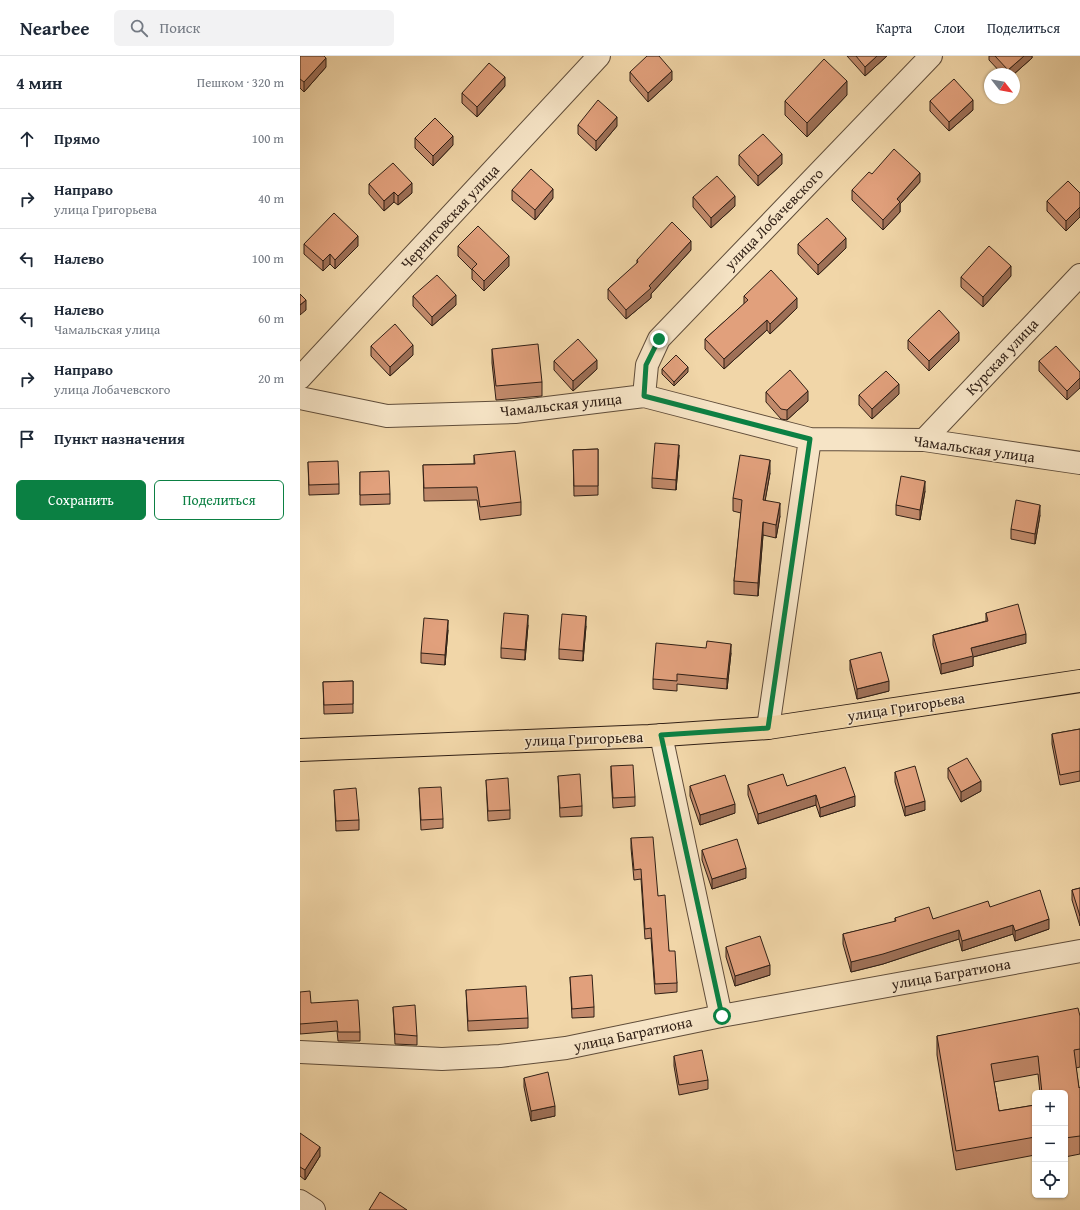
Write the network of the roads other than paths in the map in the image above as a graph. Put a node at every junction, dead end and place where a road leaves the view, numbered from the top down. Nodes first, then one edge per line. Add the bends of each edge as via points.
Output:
1 (599, 56) edge
2 (931, 56) edge
3 (1080, 275) edge
4 (300, 378) edge
5 (644, 396) junction
6 (300, 398) edge
7 (810, 439) junction
8 (924, 440) junction
9 (1080, 464) edge
10 (1080, 681) edge
11 (768, 728) junction
12 (661, 735) junction
13 (300, 750) edge
14 (1080, 951) edge
15 (722, 1016) junction
16 (300, 1052) edge
17 (300, 1201) edge
18 (314, 1210) edge

1 - 4 street, Черниговская улица
2 - 5 street, улица Лобачевского via 659,339 646,365
3 - 8 street, Курская улица
5 - 6 street, Чамальская улица via 515,412 387,416
5 - 7 street, Чамальская улица
7 - 8 street, Чамальская улица
7 - 11 street
8 - 9 street, Чамальская улица
10 - 11 main road, улица Григорьева
11 - 12 main road, улица Григорьева
12 - 13 main road, улица Григорьева
12 - 15 street
14 - 15 street, улица Багратиона
15 - 16 street, улица Багратиона via 566,1048 500,1056 442,1059
17 - 18 street

